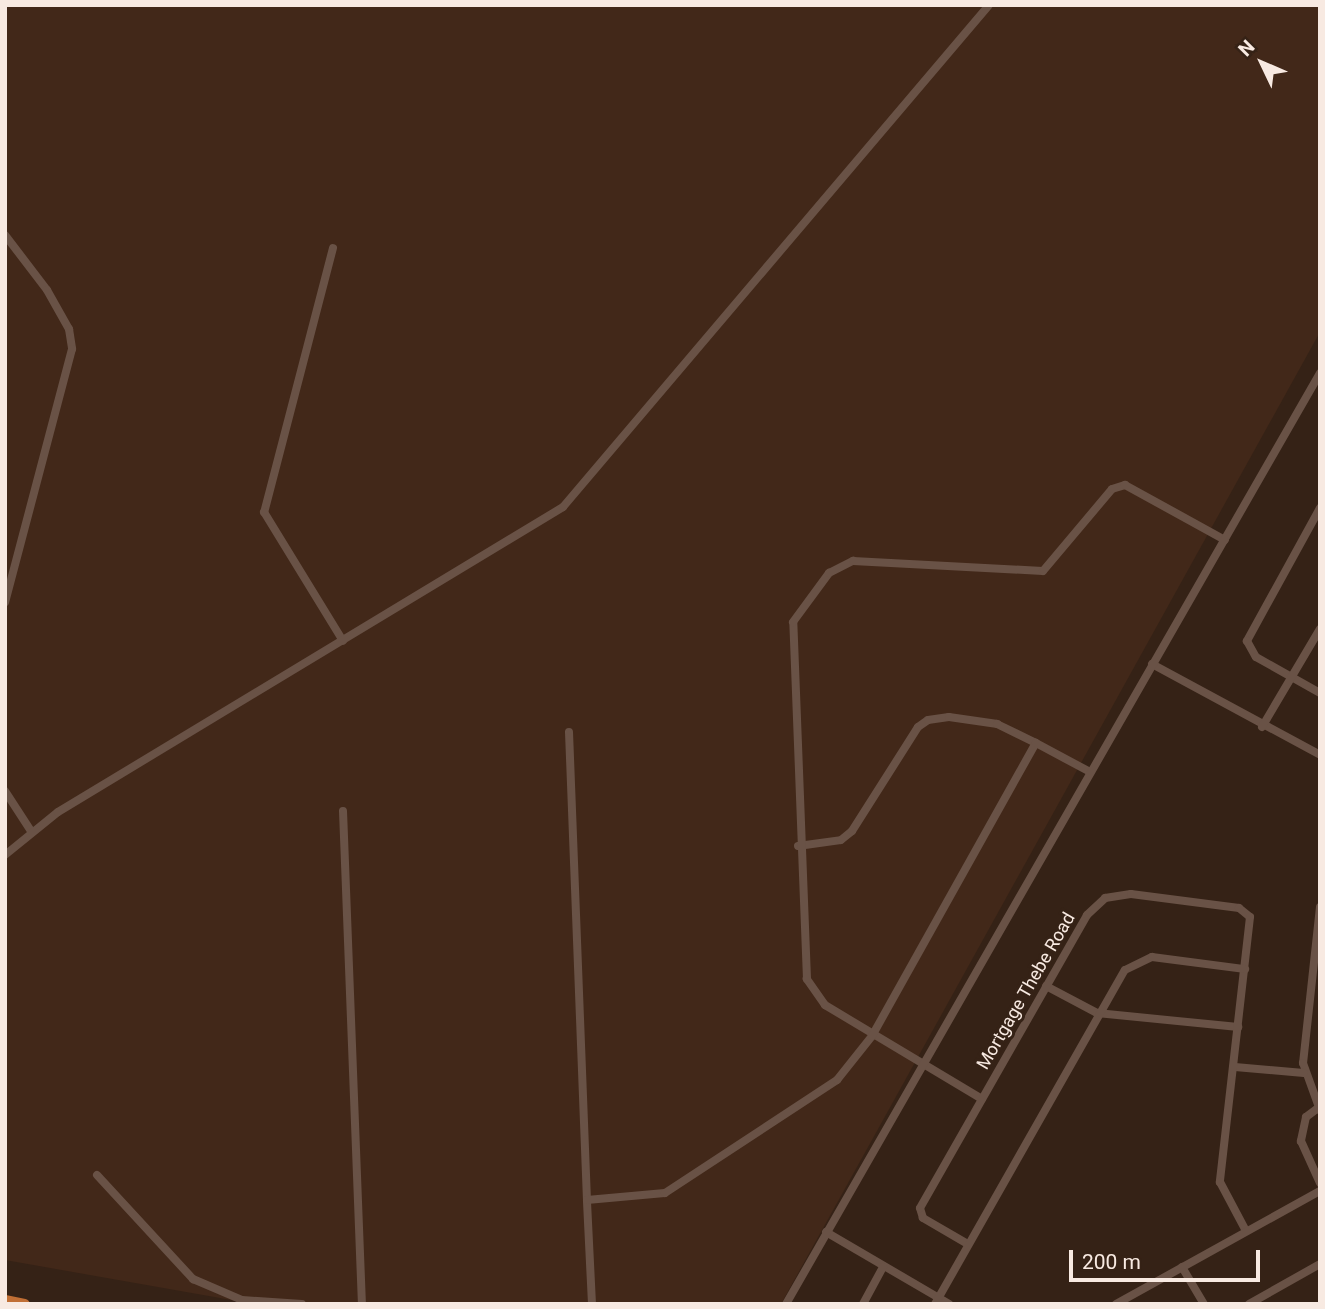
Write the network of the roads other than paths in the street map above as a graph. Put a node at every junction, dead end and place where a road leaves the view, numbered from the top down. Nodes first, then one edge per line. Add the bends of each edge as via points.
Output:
1 (989, 5) edge
2 (5, 235) edge
3 (333, 248) dead end
4 (1319, 375) edge
5 (1320, 508) edge
6 (1225, 540) junction
7 (5, 602) edge
8 (1320, 629) edge
9 (343, 641) junction
10 (1152, 664) junction
11 (1293, 677) junction
12 (1320, 693) edge
13 (1262, 727) junction
14 (569, 732) dead end
15 (1036, 743) junction
16 (1320, 755) edge
17 (1090, 772) junction
18 (5, 791) edge
19 (343, 811) dead end
20 (31, 831) junction
21 (798, 846) junction
22 (5, 855) edge
23 (1320, 907) edge
24 (1245, 968) junction
25 (1315, 983) edge
26 (1046, 986) junction
27 (1097, 1013) junction
28 (1238, 1027) junction
29 (872, 1036) junction
30 (922, 1065) junction
31 (1236, 1067) junction
32 (1304, 1073) junction
33 (982, 1099) junction
34 (1319, 1109) edge
35 (97, 1175) dead end
36 (1320, 1183) edge
37 (1320, 1191) edge
38 (587, 1200) junction
39 (1246, 1231) junction
40 (826, 1232) junction
41 (966, 1243) junction
42 (1320, 1264) edge
43 (883, 1267) junction
44 (1182, 1267) junction
45 (5, 1300) edge
46 (936, 1300) edge
47 (25, 1304) edge
48 (302, 1304) edge
49 (362, 1304) edge
50 (592, 1304) edge
51 (786, 1304) edge
52 (863, 1304) edge
53 (949, 1304) edge
54 (1116, 1304) edge
55 (1203, 1304) edge
56 (1249, 1304) edge

1 - 9 street via 563,507
2 - 7 street via 47,290 69,329 72,349
3 - 9 street via 264,512
4 - 6 street
5 - 11 street via 1247,641 1250,652
6 - 10 street
6 - 21 street via 1125,485 1112,489 1049,567 1038,573 853,561 838,565 800,612 790,632
8 - 11 street
9 - 20 street
10 - 13 street
10 - 17 street
11 - 12 street
11 - 13 street
13 - 16 street
14 - 38 street
15 - 17 street
15 - 21 street via 997,724 949,717 928,720 918,727 852,831 841,840
15 - 29 street
17 - 30 street
18 - 20 street
19 - 49 street
20 - 22 street
21 - 29 street via 807,979 825,1005
23 - 25 street
24 - 26 street, Mortgage Thebe Road via 1250,917 1244,909 1118,895 1105,898 1087,915
24 - 27 street via 1164,957 1141,959 1125,970
24 - 28 street, Mortgage Thebe Road
25 - 32 street
26 - 27 street
26 - 33 street, Mortgage Thebe Road
27 - 28 street
27 - 41 street
28 - 31 street, Mortgage Thebe Road
29 - 30 street
29 - 38 street via 818,1096 675,1189 656,1196
30 - 33 street
30 - 40 street
31 - 32 street
31 - 39 street, Mortgage Thebe Road via 1220,1182
32 - 34 street
33 - 41 street, Mortgage Thebe Road via 920,1208 923,1218
34 - 36 street via 1303,1121 1301,1141
35 - 48 street via 193,1279 242,1300
37 - 39 street
38 - 50 street
39 - 44 street
40 - 43 street
40 - 51 street
41 - 46 street
42 - 56 street
43 - 46 street
43 - 52 street
44 - 54 street
44 - 55 street
45 - 47 main road
46 - 53 street

